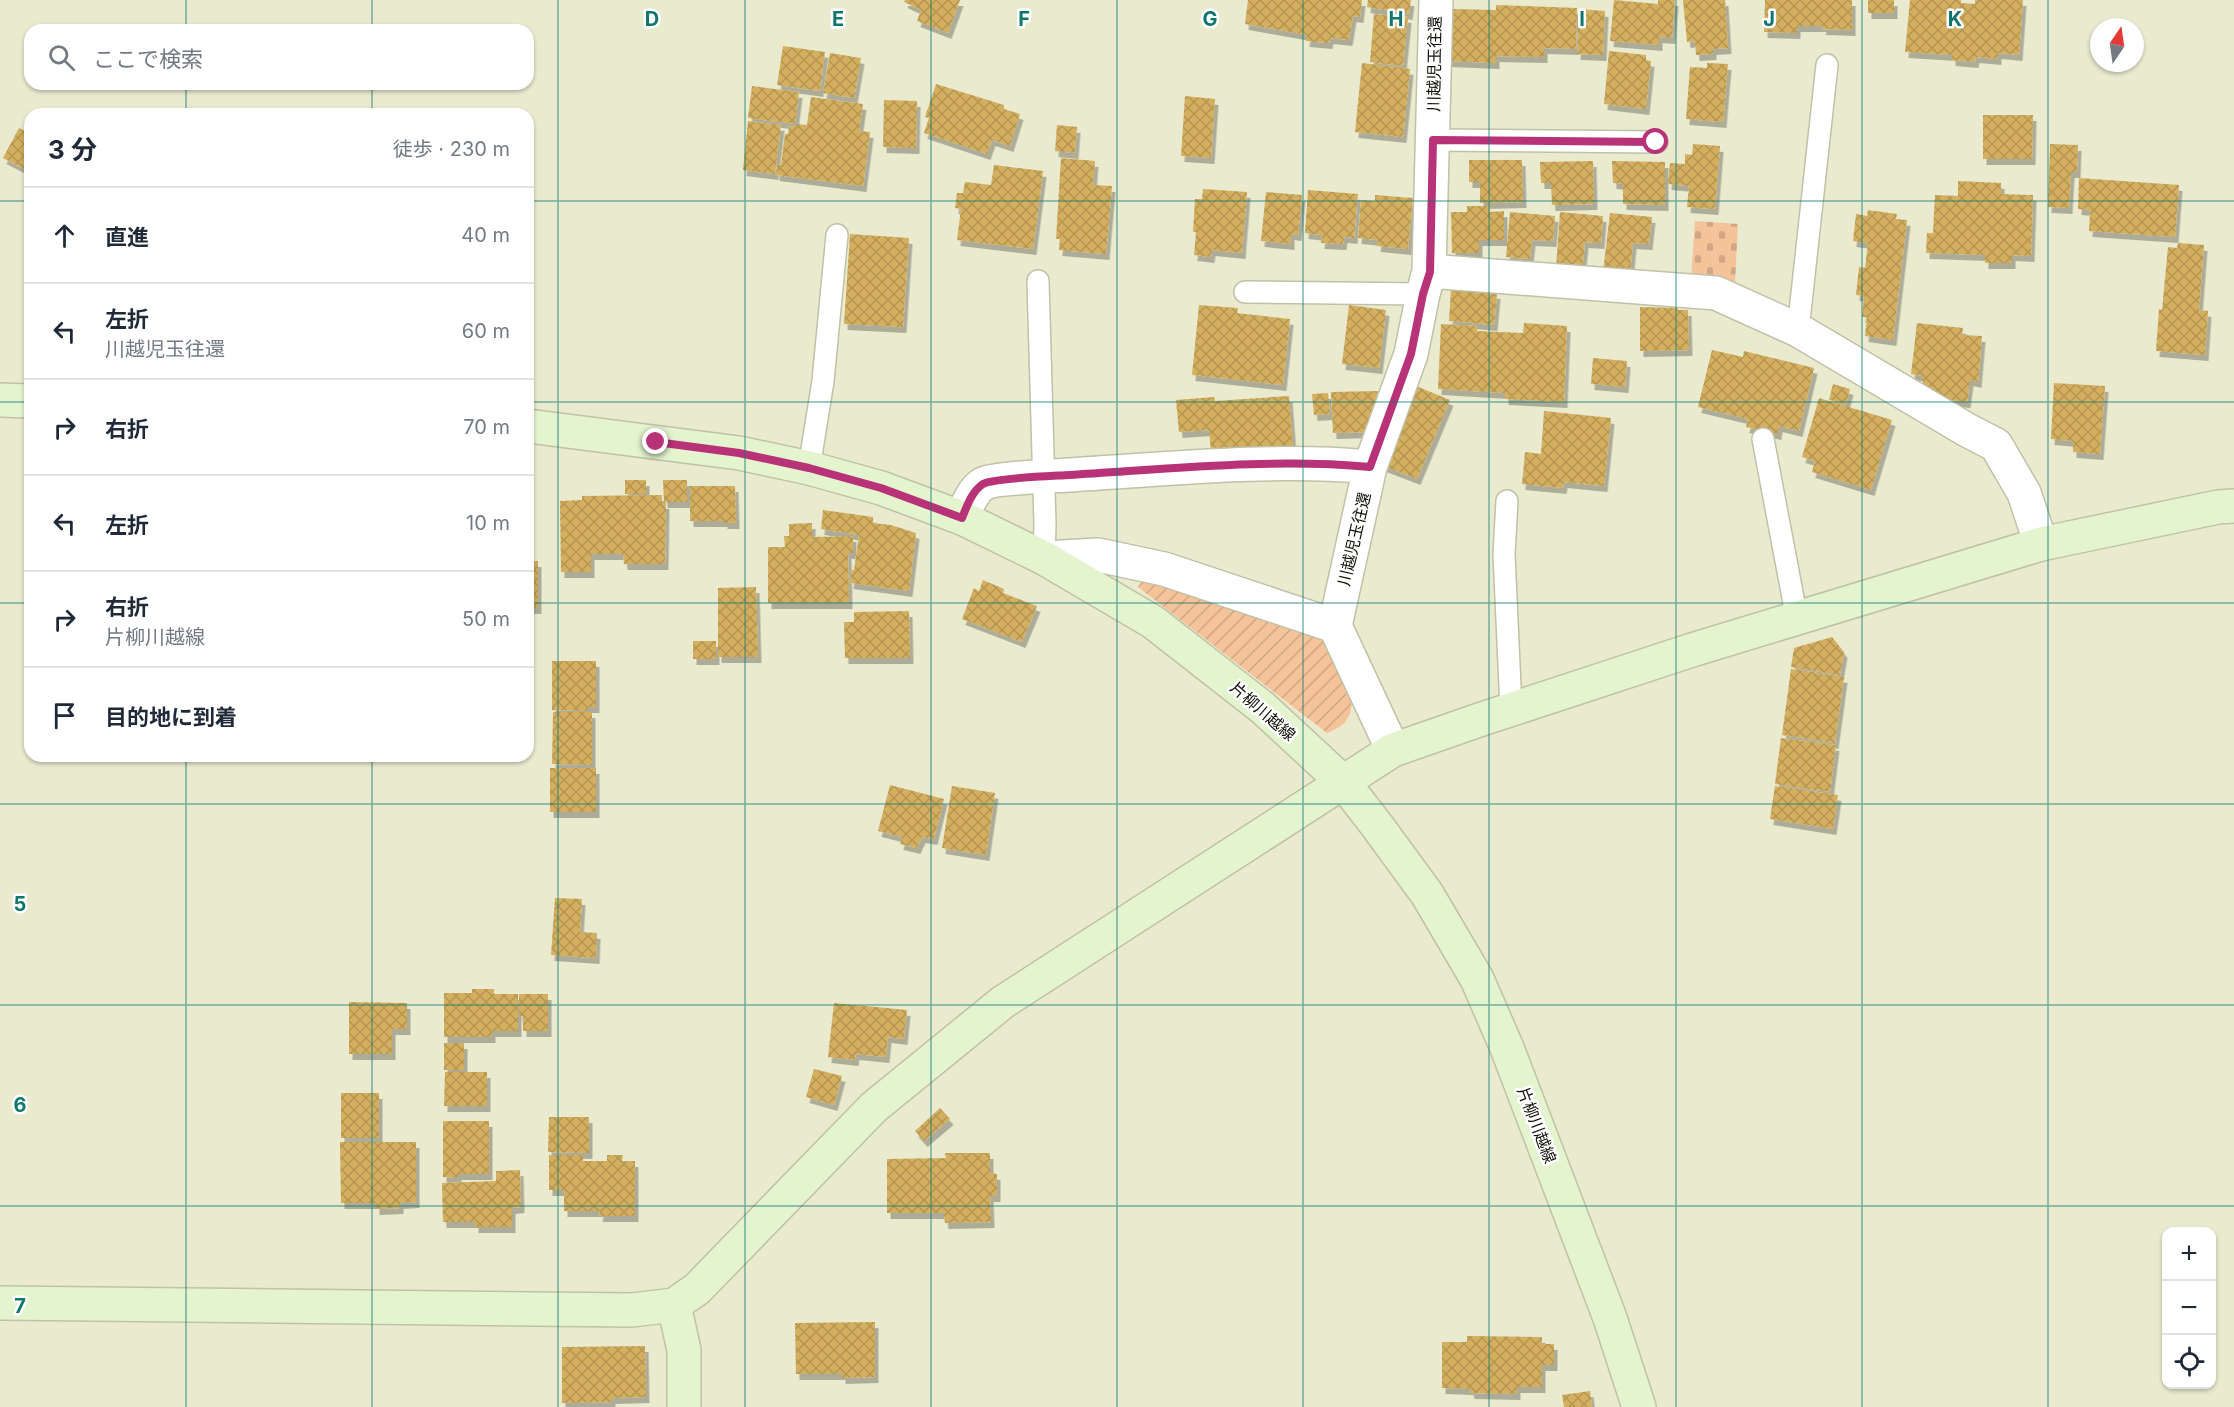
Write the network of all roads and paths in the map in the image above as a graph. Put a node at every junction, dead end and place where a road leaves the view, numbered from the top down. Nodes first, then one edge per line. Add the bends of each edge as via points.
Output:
1 (1436, 0) edge
2 (1827, 65) dead end
3 (1433, 140) junction
4 (1656, 142) dead end
5 (837, 236) dead end
6 (1038, 281) dead end
7 (1426, 283) junction
8 (1245, 292) dead end
9 (1798, 330) junction
10 (0, 400) edge
11 (24, 401) edge
12 (534, 427) edge
13 (1763, 440) dead end
14 (1370, 467) junction
15 (809, 468) junction
16 (1044, 476) junction
17 (1507, 501) dead end
18 (2234, 506) edge
19 (962, 518) junction
20 (2041, 544) junction
21 (1044, 558) junction
22 (1797, 619) junction
23 (1335, 626) junction
24 (1511, 709) junction
25 (1393, 750) junction
26 (1344, 783) junction
27 (0, 1303) edge
28 (674, 1305) junction
29 (684, 1407) edge
30 (1639, 1407) edge

1 - 3 street, 川越児玉往還
2 - 9 lane
3 - 4 lane
3 - 7 street, 川越児玉往還
5 - 15 lane via 823,381
6 - 16 lane
7 - 8 lane
7 - 9 street via 1716,293
7 - 14 street, 川越児玉往還 via 1411,354
9 - 20 street via 1996,445 2024,493
10 - 11 street
12 - 15 street, 片柳川越線 via 739,453
13 - 22 lane
14 - 16 street via 1229,465
14 - 23 street, 川越児玉往還
15 - 19 street, 片柳川越線 via 881,488
16 - 19 street via 985,483 975,491
16 - 21 lane
17 - 24 lane via 1504,554
18 - 20 street
19 - 21 street, 片柳川越線
20 - 22 street
21 - 23 street via 1098,555 1164,569
21 - 26 street, 片柳川越線 via 1153,622 1263,708
22 - 24 street
23 - 25 street
24 - 25 street
25 - 26 street
26 - 28 street via 1002,1002 874,1107 697,1289
26 - 30 street, 片柳川越線 via 1427,894 1477,979 1508,1047
27 - 28 street via 632,1310
28 - 29 street via 684,1350

